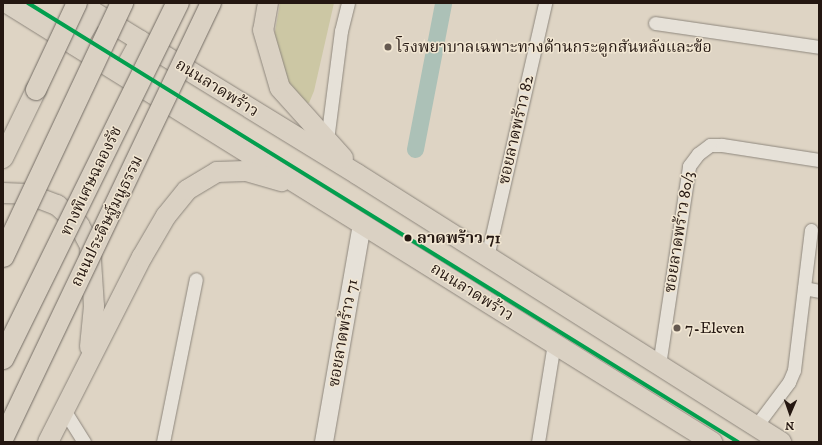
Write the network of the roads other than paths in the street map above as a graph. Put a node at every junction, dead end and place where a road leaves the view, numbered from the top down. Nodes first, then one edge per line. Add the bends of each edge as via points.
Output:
1 (7, 3) edge
2 (122, 3) edge
3 (178, 3) edge
4 (211, 3) edge
5 (268, 3) edge
6 (348, 3) edge
7 (545, 3) edge
8 (83, 6) edge
9 (656, 23) dead end
10 (140, 41) junction
11 (75, 45) junction
12 (819, 46) edge
13 (122, 74) junction
14 (327, 140) junction
15 (3, 158) edge
16 (819, 160) edge
17 (357, 174) junction
18 (3, 193) edge
19 (326, 201) junction
20 (362, 224) junction
21 (811, 230) dead end
22 (3, 256) edge
23 (487, 257) junction
24 (196, 279) dead end
25 (804, 288) junction
26 (819, 291) edge
27 (554, 343) junction
28 (89, 357) junction
29 (3, 358) edge
30 (659, 365) junction
31 (64, 410) junction
32 (756, 426) junction
33 (3, 439) edge
34 (48, 442) edge
35 (84, 442) edge
36 (163, 442) edge
37 (324, 442) edge
38 (538, 442) edge
39 (712, 442) edge
40 (782, 442) edge

1 - 11 main road, ถนนลาดพร้าว
2 - 22 highway, bridge
3 - 29 highway, ทางพิเศษฉลองรัช, bridge
4 - 33 main road, ถนนประดิษฐ์มนูธรรม, bridge
5 - 14 main road via 263,30 280,88
6 - 14 street via 340,38
7 - 23 street, ซอยลาดพร้าว 82
8 - 10 main road, ถนนลาดพร้าว
8 - 11 main road
8 - 15 main road, bridge
9 - 12 street
10 - 13 main road
10 - 17 main road, ถนนลาดพร้าว
11 - 13 main road, ถนนลาดพร้าว
13 - 19 main road, ถนนลาดพร้าว
14 - 17 main road
16 - 30 street, ซอยลาดพร้าว 80/3 via 722,144 710,145 693,160 689,166
17 - 23 main road, ถนนลาดพร้าว
18 - 28 main road via 28,194 57,205 80,225 90,246 94,306
19 - 20 main road, ถนนลาดพร้าว
19 - 28 main road via 290,183 246,171 217,172 202,179 187,190 166,216
20 - 27 main road, ถนนลาดพร้าว
20 - 37 street, ซอยลาดพร้าว 71
21 - 25 street
23 - 30 main road, ถนนลาดพร้าว
24 - 36 street
25 - 26 street
25 - 32 street via 794,370 789,382
27 - 38 street
27 - 39 main road, ถนนลาดพร้าว
28 - 31 main road
30 - 32 main road, ถนนลาดพร้าว
31 - 34 main road
31 - 35 street
32 - 40 main road, ถนนลาดพร้าว

